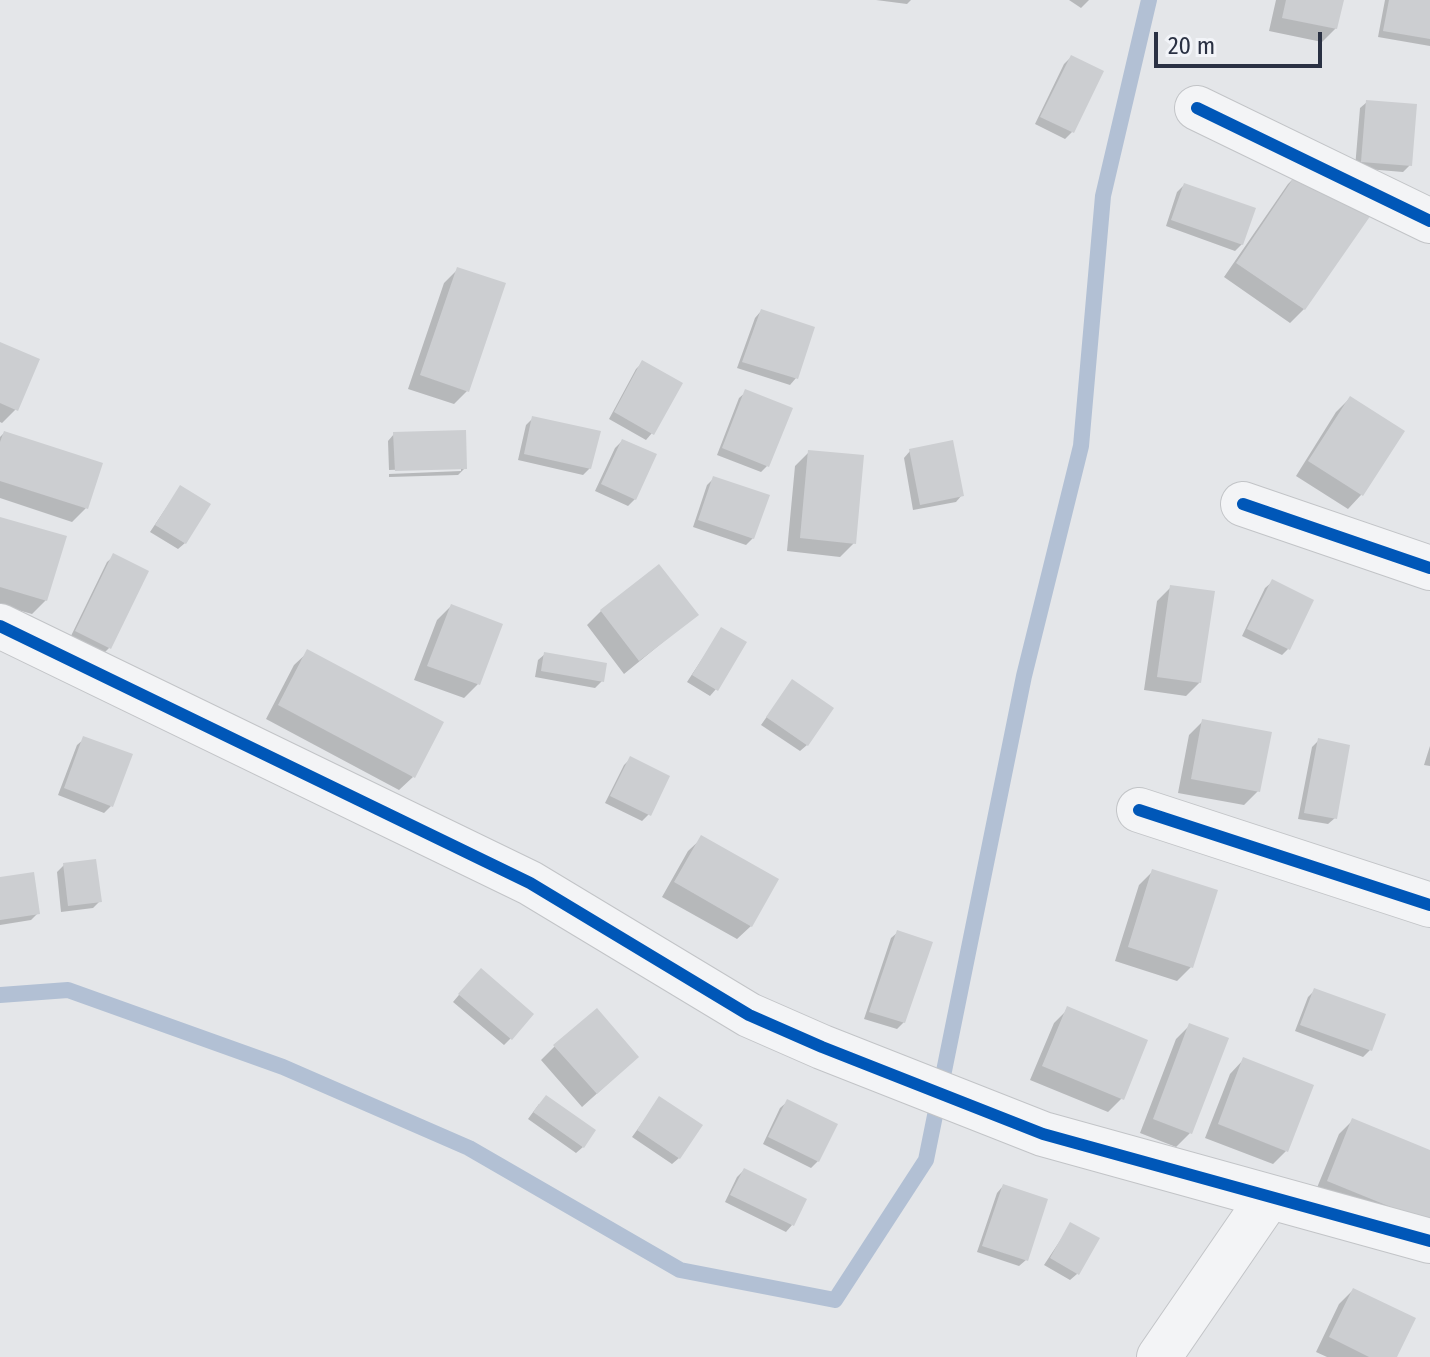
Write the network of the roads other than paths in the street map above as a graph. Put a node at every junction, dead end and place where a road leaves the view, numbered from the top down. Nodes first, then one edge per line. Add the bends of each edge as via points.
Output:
1 (1197, 108) dead end
2 (1430, 221) edge
3 (1243, 504) dead end
4 (1430, 568) edge
5 (0, 626) edge
6 (1139, 810) dead end
7 (1430, 905) edge
8 (1269, 1197) junction
9 (1430, 1241) edge
10 (1159, 1357) edge

1 - 2 street
3 - 4 street
5 - 8 street via 530,883 749,1015 1043,1134
6 - 7 street
8 - 9 street
8 - 10 street

